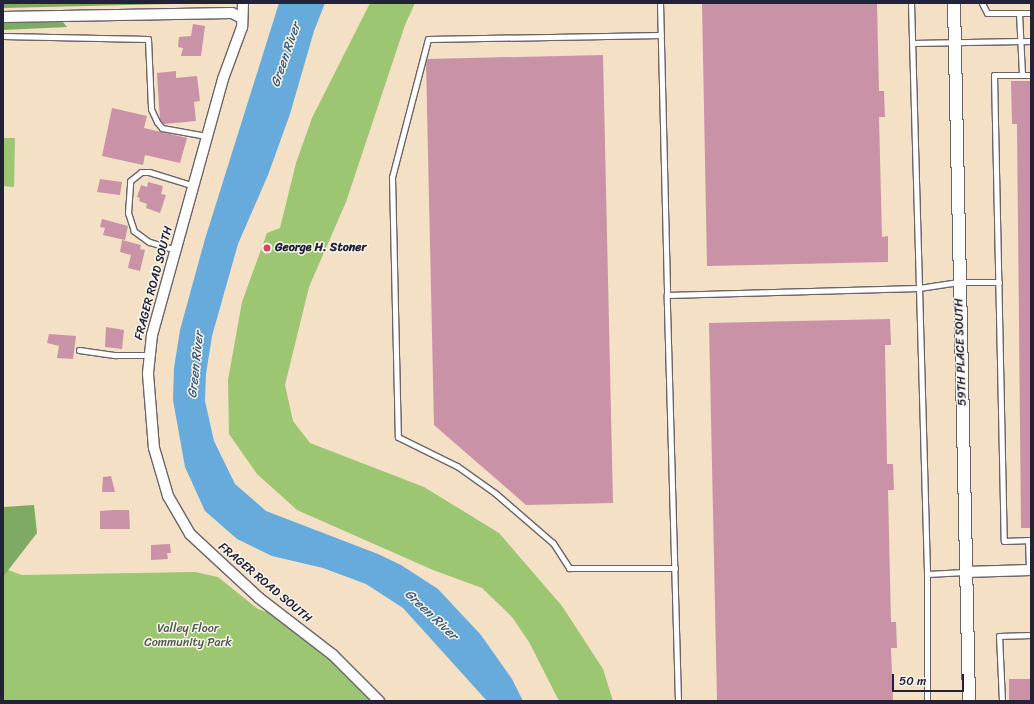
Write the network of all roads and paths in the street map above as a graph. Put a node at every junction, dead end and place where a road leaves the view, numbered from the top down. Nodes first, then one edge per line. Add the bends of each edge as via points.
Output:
1 (243, 3) edge
2 (660, 3) edge
3 (912, 3) edge
4 (954, 3) edge
5 (982, 3) edge
6 (1019, 13) junction
7 (1031, 13) edge
8 (3, 17) edge
9 (240, 17) junction
10 (661, 35) junction
11 (3, 36) edge
12 (1021, 41) junction
13 (1031, 41) edge
14 (955, 42) junction
15 (912, 43) junction
16 (1031, 74) edge
17 (1022, 75) junction
18 (206, 136) junction
19 (194, 186) junction
20 (176, 250) junction
21 (959, 282) junction
22 (999, 282) junction
23 (919, 288) junction
24 (667, 295) junction
25 (79, 350) dead end
26 (149, 355) junction
27 (1030, 540) edge
28 (675, 568) junction
29 (1030, 570) edge
30 (965, 572) junction
31 (926, 574) junction
32 (1031, 635) edge
33 (379, 701) edge
34 (678, 701) edge
35 (927, 701) edge
36 (969, 701) edge
37 (1002, 701) edge

1 - 9 street, FRAGER ROAD SOUTH
2 - 10 lane
3 - 15 lane
4 - 14 street, 59TH PLACE SOUTH
5 - 6 lane via 987,13
6 - 7 lane
6 - 12 lane
8 - 9 street via 232,13
9 - 18 street, FRAGER ROAD SOUTH via 242,27
10 - 24 lane
10 - 28 lane via 428,39 392,177 398,437 457,466 495,494 553,543 569,568
11 - 18 lane via 148,38 151,109 157,122 162,128
12 - 13 lane
12 - 14 lane
12 - 17 lane
14 - 15 lane
14 - 21 street, 59TH PLACE SOUTH
15 - 23 lane
16 - 17 lane
17 - 22 lane via 994,75
18 - 19 street, FRAGER ROAD SOUTH
19 - 20 street, FRAGER ROAD SOUTH
19 - 20 lane via 149,172 141,172 130,181 128,213 134,231 149,242
20 - 26 street, FRAGER ROAD SOUTH via 152,335
21 - 22 lane
21 - 23 lane
21 - 30 street, 59TH PLACE SOUTH
22 - 27 lane via 1004,541
23 - 24 lane
23 - 31 lane
24 - 28 lane
25 - 26 lane via 116,355
26 - 33 street, FRAGER ROAD SOUTH via 149,412 154,448 166,491 182,523 209,554 259,598 333,655
27 - 29 lane
28 - 34 lane
29 - 30 street
30 - 31 lane
30 - 36 street, 59TH PLACE SOUTH
31 - 35 lane
32 - 37 lane via 999,636

